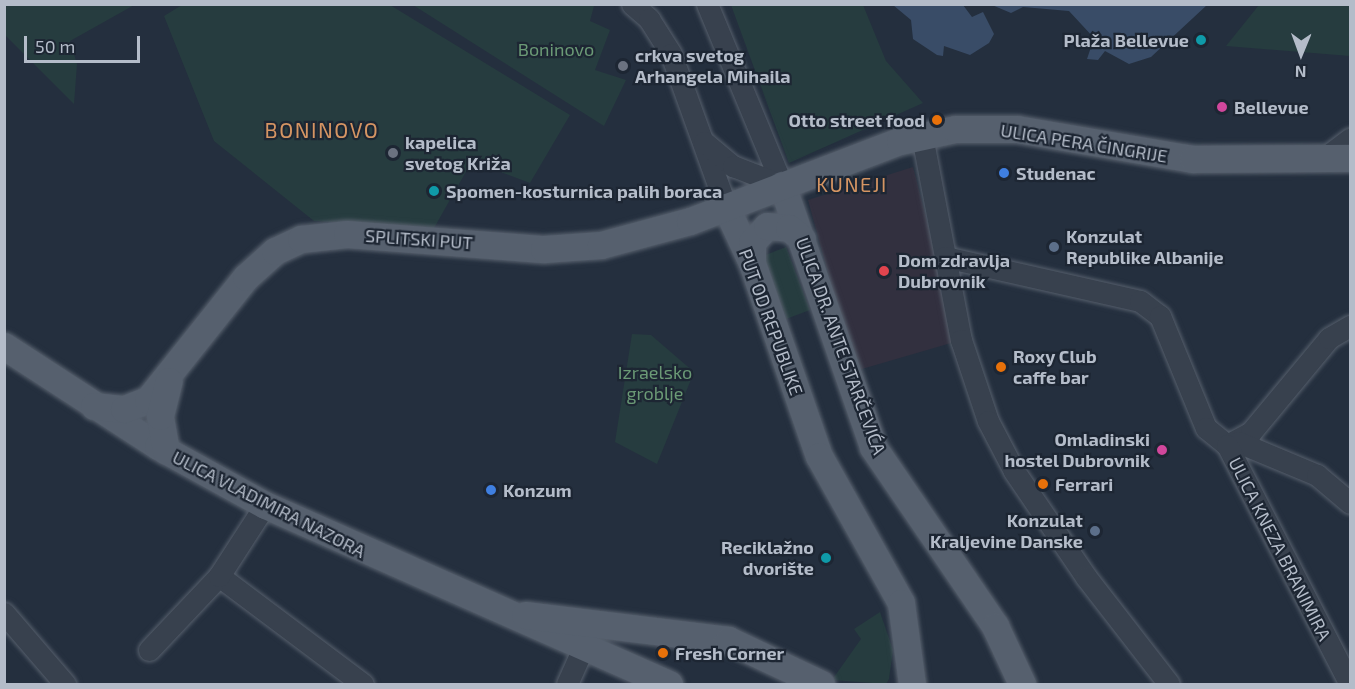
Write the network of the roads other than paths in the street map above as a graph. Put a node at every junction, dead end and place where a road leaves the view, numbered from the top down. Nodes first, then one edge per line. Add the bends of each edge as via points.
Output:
1 (632, 4) edge
2 (707, 4) edge
3 (921, 136) junction
4 (702, 139) junction
5 (1350, 139) edge
6 (1350, 158) edge
7 (1323, 159) junction
8 (782, 185) junction
9 (726, 207) junction
10 (802, 239) junction
11 (945, 257) junction
12 (752, 263) junction
13 (1350, 326) edge
14 (4, 346) edge
15 (170, 379) junction
16 (94, 406) junction
17 (1232, 444) junction
18 (166, 451) junction
19 (1350, 503) edge
20 (265, 505) junction
21 (219, 576) junction
22 (483, 606) junction
23 (4, 613) edge
24 (590, 622) junction
25 (909, 641) junction
26 (583, 648) junction
27 (149, 650) dead end
28 (65, 684) edge
29 (363, 684) edge
30 (567, 684) edge
31 (669, 684) edge
32 (818, 684) edge
33 (896, 684) edge
34 (912, 684) edge
35 (1022, 684) edge
36 (1169, 684) edge
37 (1350, 684) edge

1 - 4 street, PUT OD REPUBLIKE via 662,36
2 - 8 street
3 - 7 main road, ULICA PERA ČINGRIJE via 990,127 1167,157
3 - 8 main road, ULICA PERA ČINGRIJE
3 - 11 street
4 - 8 street via 733,166
4 - 9 street, PUT OD REPUBLIKE
5 - 7 street
6 - 7 main road, ULICA PERA ČINGRIJE
8 - 9 main road, SPLITSKI PUT
8 - 10 main road, ULICA DR. ANTE STARČEVIĆA
9 - 12 main road, PUT OD REPUBLIKE
9 - 15 main road, SPLITSKI PUT via 601,245 544,249 326,235 301,239 259,264
10 - 12 main road via 789,228 767,226 752,242
10 - 35 main road, ULICA DR. ANTE STARČEVIĆA via 873,447 996,626
11 - 17 street via 1140,302 1160,316 1206,428
11 - 36 street via 961,340 987,421 1086,577
12 - 25 main road, PUT OD REPUBLIKE via 819,456 846,512 897,592
13 - 17 street via 1329,338
14 - 16 main road, ULICA VLADIMIRA NAZORA
15 - 16 main road, SPLITSKI PUT via 135,407
15 - 18 main road, SPLITSKI PUT via 160,416
16 - 18 main road, ULICA VLADIMIRA NAZORA
17 - 19 street via 1317,475
17 - 37 street, ULICA KNEZA BRANIMIRA
18 - 20 main road, ULICA VLADIMIRA NAZORA
20 - 21 street
20 - 22 main road, ULICA VLADIMIRA NAZORA
21 - 27 street
21 - 29 street
22 - 24 main road, ULICA VLADIMIRA NAZORA
22 - 26 main road, ULICA VLADIMIRA NAZORA
23 - 28 street
24 - 26 main road
24 - 32 main road, ULICA VLADIMIRA NAZORA via 728,640
25 - 33 main road
25 - 34 main road, PUT OD REPUBLIKE
26 - 30 street
26 - 31 main road, ULICA VLADIMIRA NAZORA

